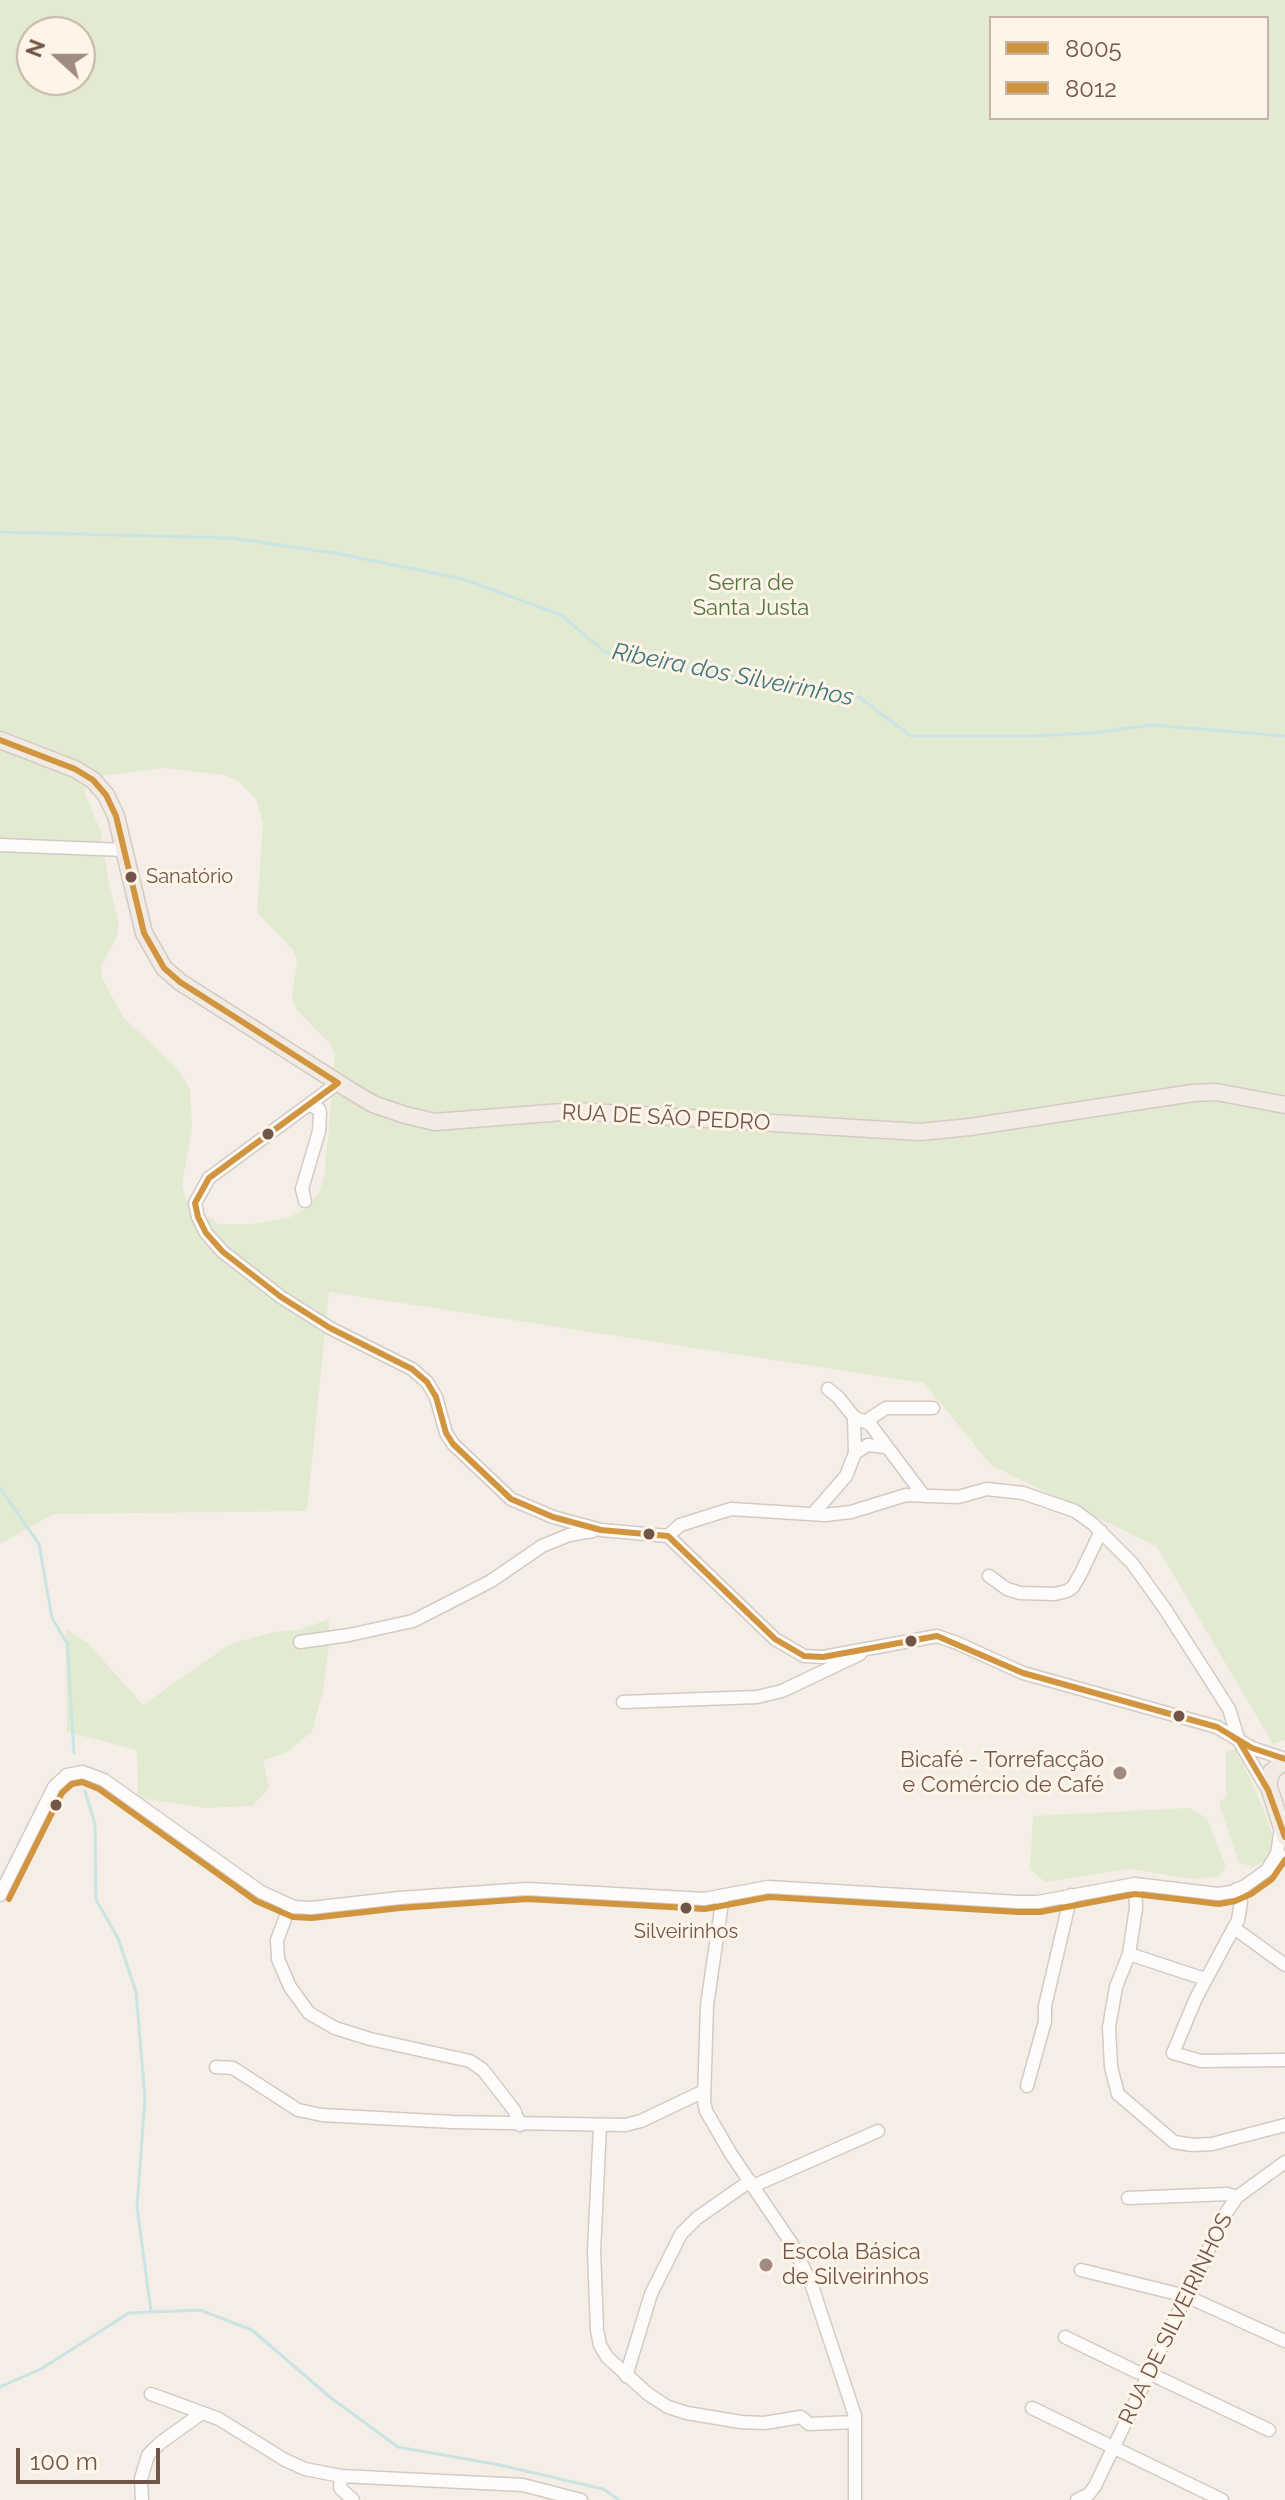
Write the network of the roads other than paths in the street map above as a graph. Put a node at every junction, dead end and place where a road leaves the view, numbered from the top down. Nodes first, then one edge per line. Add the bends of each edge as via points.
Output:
1 (0, 740) edge
2 (0, 845) edge
3 (124, 850) junction
4 (333, 1080) junction
5 (309, 1105) junction
6 (1285, 1105) edge
7 (305, 1201) dead end
8 (828, 1389) dead end
9 (933, 1408) dead end
10 (860, 1419) junction
11 (885, 1447) junction
12 (855, 1453) junction
13 (924, 1496) junction
14 (813, 1514) junction
15 (601, 1530) junction
16 (1101, 1531) junction
17 (668, 1536) junction
18 (989, 1576) dead end
19 (300, 1642) dead end
20 (870, 1648) junction
21 (623, 1702) dead end
22 (1239, 1741) junction
23 (1285, 1760) edge
24 (1268, 1790) junction
25 (1283, 1831) edge
26 (1283, 1860) edge
27 (1265, 1872) junction
28 (1135, 1884) junction
29 (1237, 1889) junction
30 (0, 1895) edge
31 (1071, 1895) junction
32 (723, 1896) junction
33 (290, 1906) junction
34 (1234, 1928) junction
35 (1129, 1954) junction
36 (1285, 1965) edge
37 (1205, 1979) junction
38 (1285, 2060) edge
39 (216, 2067) dead end
40 (1027, 2086) dead end
41 (704, 2091) junction
42 (520, 2125) junction
43 (1285, 2125) edge
44 (600, 2126) junction
45 (878, 2131) dead end
46 (1285, 2162) edge
47 (751, 2184) junction
48 (1237, 2197) junction
49 (1128, 2198) dead end
50 (1081, 2270) dead end
51 (1186, 2296) junction
52 (1065, 2337) dead end
53 (1285, 2341) edge
54 (1148, 2375) junction
55 (626, 2376) junction
56 (151, 2394) dead end
57 (1032, 2408) dead end
58 (202, 2413) junction
59 (855, 2422) junction
60 (1269, 2430) dead end
61 (1113, 2448) junction
62 (341, 2476) junction
63 (1084, 2498) edge
64 (142, 2500) edge
65 (353, 2500) edge
66 (581, 2500) edge
67 (855, 2500) edge
68 (1222, 2500) edge

1 - 3 main road, RUA DE SÃO PEDRO via 93,780 116,816
2 - 3 street
3 - 4 main road, RUA DE SÃO PEDRO via 144,933 164,968
4 - 5 street
4 - 6 main road, RUA DE SÃO PEDRO via 373,1104 435,1122 575,1111 920,1132 1193,1093
5 - 7 street via 320,1113 302,1189
5 - 15 street via 209,1178 195,1203 206,1233 281,1297 427,1382 453,1444 511,1499
8 - 10 street
9 - 10 street via 886,1408
10 - 11 street
10 - 12 street
11 - 12 street via 868,1445
11 - 13 street
12 - 14 street via 846,1476
13 - 14 street via 906,1495 851,1512
13 - 16 street via 958,1497 987,1489 1023,1493 1075,1511
14 - 17 street via 731,1509 680,1525
15 - 17 street
15 - 19 street via 542,1546 491,1581 413,1621
16 - 18 street via 1067,1591 1020,1593
16 - 22 street via 1165,1609 1229,1709
17 - 20 street via 775,1639 804,1656
20 - 21 street via 793,1687 757,1697
20 - 22 street via 937,1636 1023,1673 1217,1727
22 - 23 street
22 - 24 street
23 - 24 main road via 1272,1771
24 - 25 main road
25 - 27 street
26 - 27 street
27 - 29 street
28 - 29 street via 1218,1894
28 - 31 street
28 - 35 street
29 - 34 street via 1241,1902
30 - 33 street via 54,1787 67,1775 83,1772 104,1780 261,1892
31 - 32 street via 1018,1902 768,1887
31 - 40 street
32 - 33 street via 527,1889
32 - 41 street via 707,2005
33 - 42 street via 277,1940 278,1959 309,2013 370,2039 470,2061 483,2070
34 - 36 street
34 - 37 street
35 - 37 street
35 - 43 street via 1109,2027 1118,2094 1174,2142 1212,2144
37 - 38 street via 1173,2053 1201,2061
39 - 42 street via 233,2068 298,2110 322,2115
41 - 44 street via 641,2121
41 - 47 street via 706,2111
42 - 44 street
44 - 55 street via 594,2237 597,2330 607,2357
45 - 47 street
46 - 48 street, RUA DE SILVEIRINHOS
47 - 55 street via 681,2234 651,2294
47 - 59 street via 792,2244 812,2286
48 - 49 street
48 - 51 street, RUA DE SILVEIRINHOS
50 - 51 street
51 - 53 street
51 - 54 street, RUA DE SILVEIRINHOS
52 - 54 street
54 - 60 street
54 - 61 street, RUA DE SILVEIRINHOS
55 - 59 street via 668,2407 687,2413 741,2422 801,2417 809,2424
56 - 58 street
57 - 61 street
58 - 62 street via 285,2460
58 - 64 street via 148,2455
59 - 67 street
61 - 63 street, RUA DE SILVEIRINHOS
61 - 68 street
62 - 65 street via 340,2488
62 - 66 street via 523,2485

